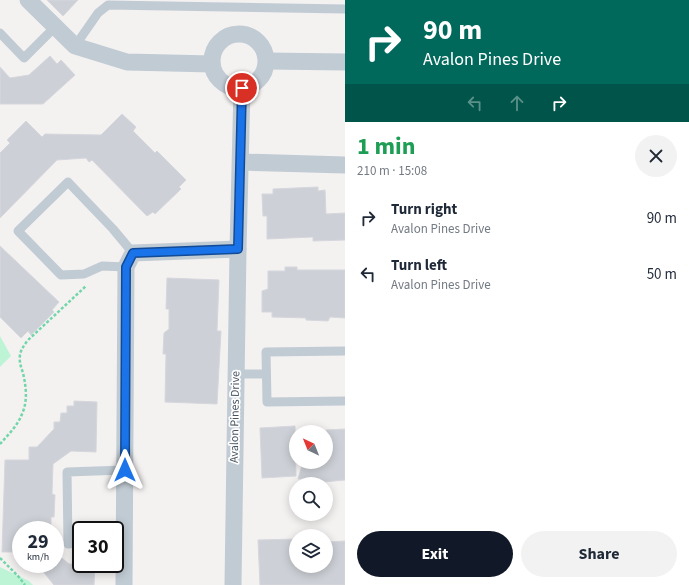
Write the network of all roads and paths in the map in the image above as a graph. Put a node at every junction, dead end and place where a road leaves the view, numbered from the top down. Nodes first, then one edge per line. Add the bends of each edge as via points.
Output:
1 (28, 0) edge
2 (345, 9) edge
3 (55, 28) junction
4 (0, 33) edge
5 (75, 46) junction
6 (267, 62) junction
7 (345, 62) edge
8 (212, 64) junction
9 (242, 88) junction
10 (241, 162) junction
11 (345, 165) edge
12 (238, 249) junction
13 (130, 260) junction
14 (89, 282) dead end
15 (345, 351) edge
16 (236, 374) junction
17 (266, 374) junction
18 (345, 401) edge
19 (0, 444) edge
20 (125, 470) junction
21 (122, 521) edge
22 (72, 544) edge
23 (0, 558) edge
24 (123, 573) edge
25 (25, 585) edge
26 (124, 585) edge
27 (233, 585) edge

1 - 3 street
2 - 5 lane via 108,5 98,13
3 - 4 lane via 24,58
3 - 5 street
5 - 8 street via 127,62
6 - 7 street
6 - 8 street via 266,53 255,39 238,34 222,40 212,55
6 - 9 street via 257,82
8 - 9 street via 219,80 234,88
9 - 10 street, Avalon Pines Drive
10 - 11 street
10 - 12 street, Avalon Pines Drive
12 - 13 street
12 - 16 street, Avalon Pines Drive
13 - 13 lane via 113,229 68,182 18,231 61,275 84,274 102,266
13 - 20 street
14 - 19 path via 22,348 20,365 26,385 24,410
15 - 17 lane via 266,352
16 - 17 lane
16 - 27 street, Avalon Pines Drive
17 - 18 lane via 266,402
20 - 21 street
20 - 22 lane via 67,472 68,544
23 - 25 path
24 - 26 street

